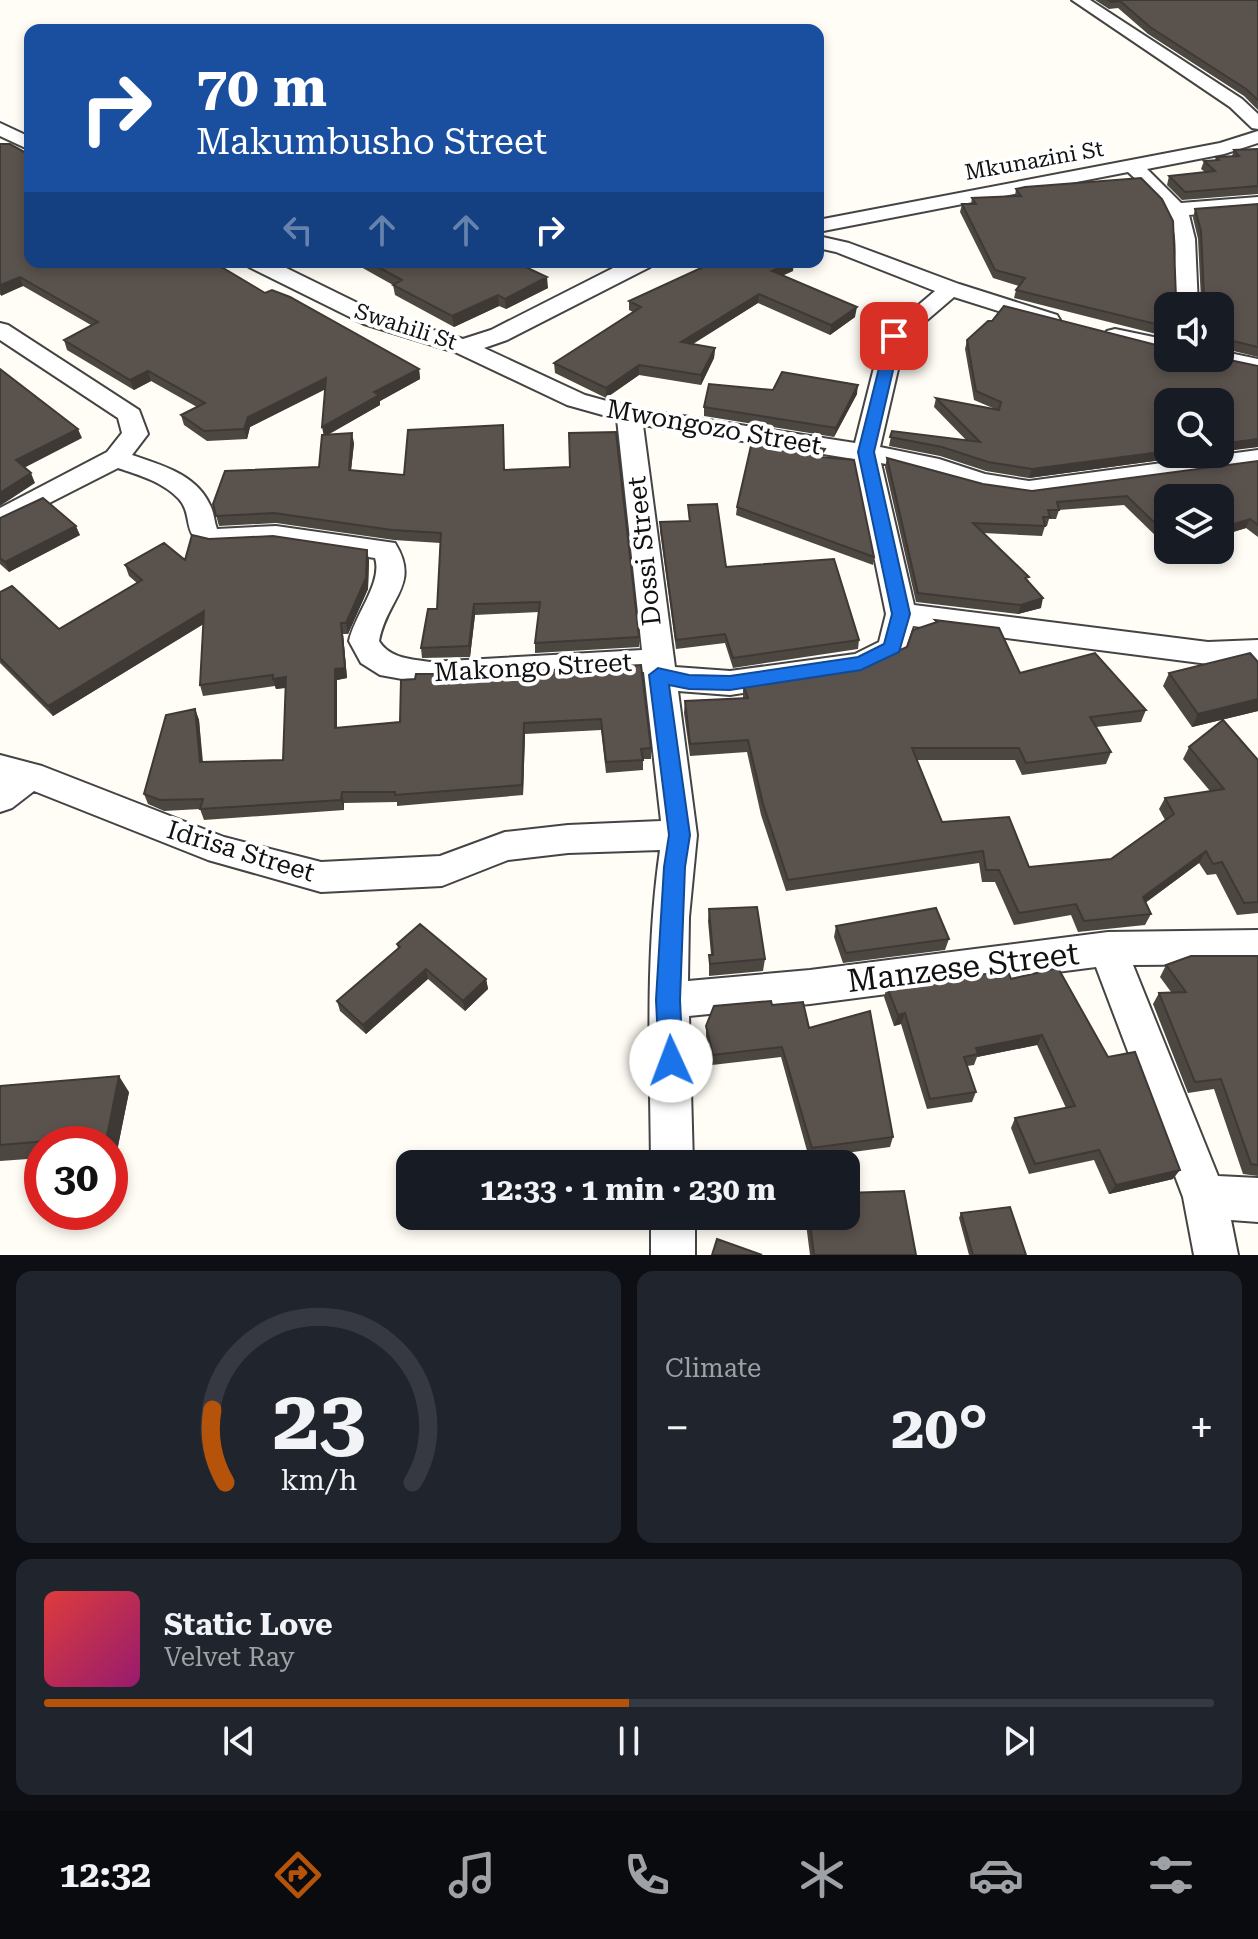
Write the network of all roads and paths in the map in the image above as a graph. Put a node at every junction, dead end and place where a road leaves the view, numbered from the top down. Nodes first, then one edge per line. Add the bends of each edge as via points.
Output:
1 (1080, 0) edge
2 (1258, 124) edge
3 (4, 135) edge
4 (1258, 137) edge
5 (24, 142) edge
6 (1133, 166) junction
7 (1258, 203) edge
8 (1175, 210) junction
9 (824, 225) edge
10 (824, 243) edge
11 (269, 268) edge
12 (630, 268) edge
13 (951, 289) junction
14 (1183, 292) edge
15 (0, 330) edge
16 (1154, 344) edge
17 (463, 347) junction
18 (1234, 361) edge
19 (1258, 366) edge
20 (629, 415) junction
21 (866, 452) junction
22 (116, 458) junction
23 (1258, 458) edge
24 (0, 519) edge
25 (901, 614) junction
26 (1258, 651) edge
27 (657, 668) junction
28 (15, 771) edge
29 (0, 798) edge
30 (680, 835) junction
31 (1258, 947) edge
32 (1108, 949) junction
33 (668, 1000) junction
34 (672, 1150) edge
35 (1205, 1197) junction
36 (1258, 1200) edge
37 (673, 1230) edge
38 (673, 1255) edge
39 (1216, 1255) edge

1 - 2 street via 1236,103
3 - 5 street
4 - 6 street, Mkunazini St
6 - 8 street
6 - 9 street, Mkunazini St
7 - 8 street
8 - 14 street via 1184,227
10 - 13 street
11 - 17 street, Swahili St via 372,319
12 - 17 street, Swahili St via 499,335
13 - 16 street via 1085,330
13 - 21 street via 894,336
15 - 22 street via 130,415 135,434
17 - 20 street, Mwongozo Street via 576,400
18 - 19 street
20 - 21 street, Mwongozo Street
20 - 27 street, Dossi Street
21 - 23 street, Mwongozo Street via 1029,489
21 - 25 street
22 - 24 street
22 - 27 street, Makongo Street via 170,479 195,501 201,529 212,538 276,535 385,550 392,561 392,583 375,607 364,641 372,655 391,667 430,673
25 - 26 street via 1208,653
25 - 27 street via 892,648 861,664 730,683 689,682
27 - 30 street, Dossi Street
28 - 29 street
28 - 30 street, Idrisa Street via 220,850 321,877 442,871 505,846 552,840
30 - 33 street, Dossi Street
31 - 32 street, Manzese Street
32 - 33 street, Manzese Street
32 - 35 street
33 - 34 street, Dossi Street
35 - 36 street
35 - 39 street
37 - 38 street

